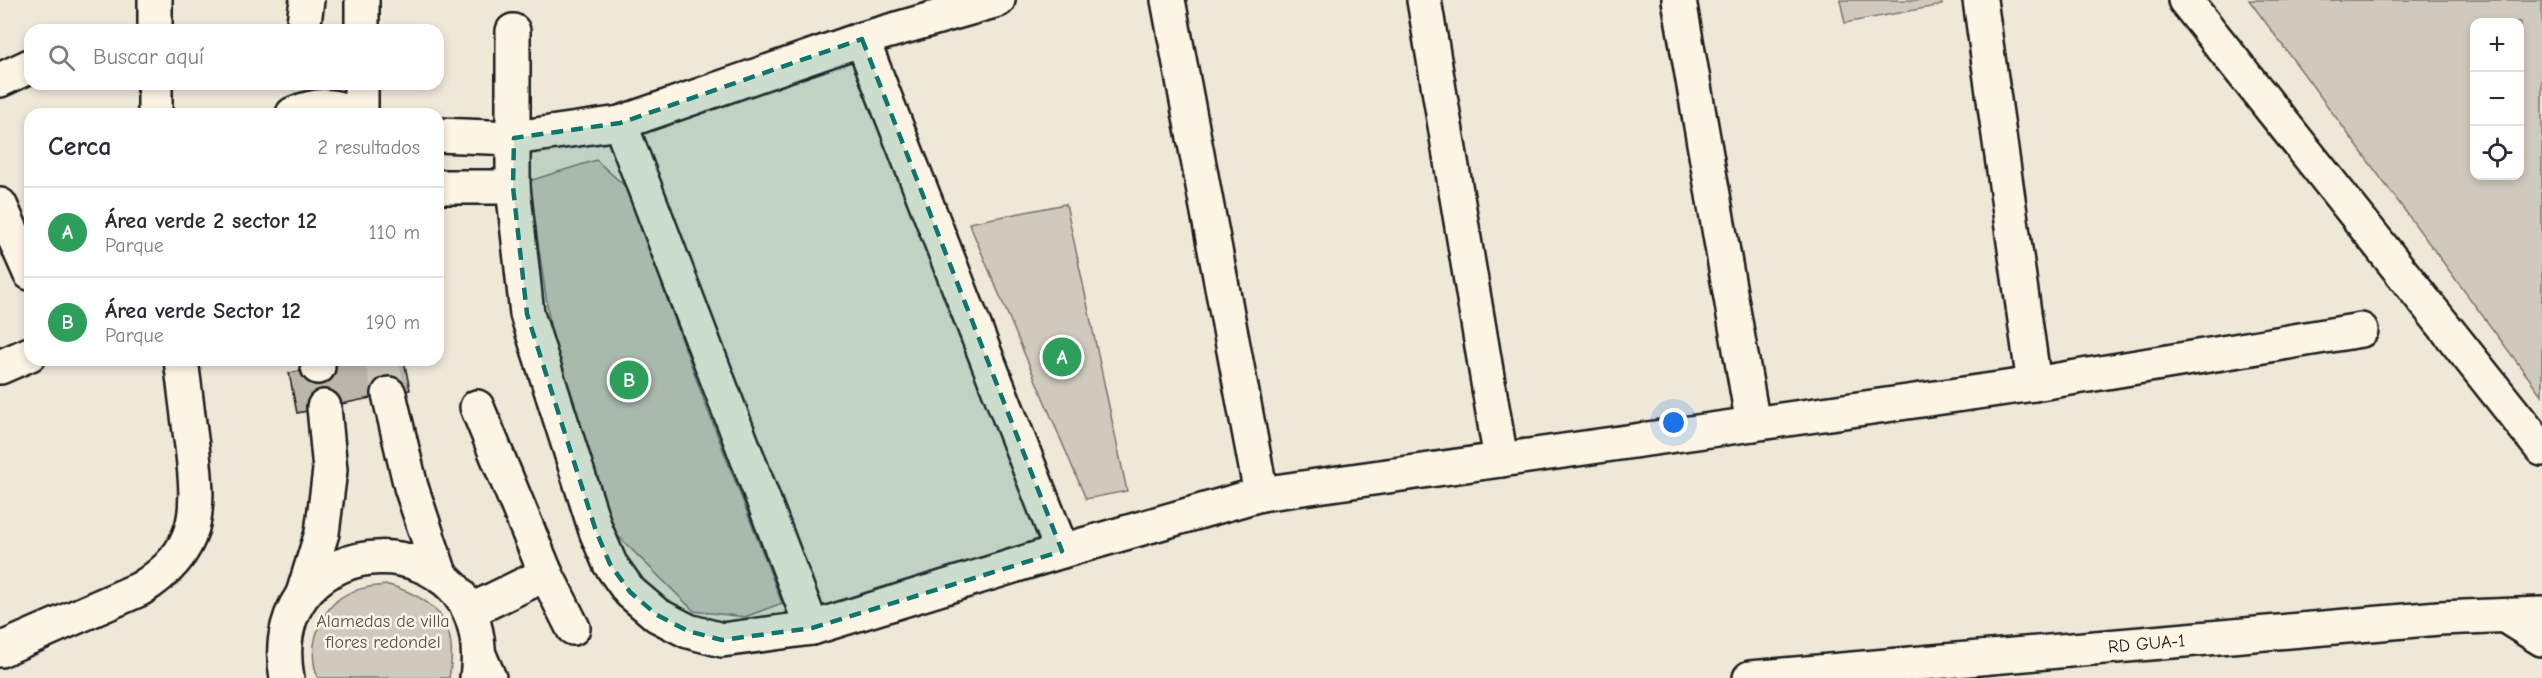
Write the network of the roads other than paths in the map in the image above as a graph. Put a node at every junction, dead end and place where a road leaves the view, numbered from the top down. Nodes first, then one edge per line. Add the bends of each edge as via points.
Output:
1 (155, 0) edge
2 (307, 0) edge
3 (362, 0) edge
4 (998, 0) edge
5 (1168, 0) edge
6 (1424, 0) edge
7 (1679, 0) edge
8 (1980, 0) edge
9 (2186, 0) edge
10 (155, 24) edge
11 (304, 24) edge
12 (362, 24) edge
13 (513, 31) dead end
14 (862, 39) junction
15 (24, 69) edge
16 (0, 80) edge
17 (155, 90) edge
18 (294, 90) edge
19 (361, 90) edge
20 (155, 108) edge
21 (293, 108) edge
22 (312, 108) edge
23 (338, 108) edge
24 (361, 108) edge
25 (620, 123) junction
26 (444, 135) edge
27 (514, 138) junction
28 (444, 187) edge
29 (513, 187) junction
30 (0, 205) edge
31 (24, 259) edge
32 (2361, 330) dead end
33 (24, 357) edge
34 (182, 366) edge
35 (0, 367) edge
36 (2034, 384) junction
37 (389, 394) tunnel mouth
38 (324, 407) dead end
39 (477, 407) dead end
40 (1753, 424) junction
41 (2542, 449) edge
42 (1502, 460) junction
43 (1261, 494) junction
44 (1062, 551) junction
45 (546, 574) junction
46 (441, 577) junction
47 (303, 594) junction
48 (470, 612) junction
49 (2542, 614) edge
50 (2505, 616) junction
51 (573, 628) dead end
52 (812, 628) junction
53 (2542, 639) edge
54 (0, 650) edge
55 (482, 671) edge
56 (287, 678) edge
57 (1750, 678) edge

1 - 10 street
2 - 11 street
3 - 12 street
4 - 14 street
5 - 43 street
6 - 42 street
7 - 40 street
8 - 36 street
9 - 41 street
13 - 27 street
14 - 25 street
14 - 44 street
15 - 16 street
17 - 20 street
18 - 21 street
19 - 24 street
22 - 23 street
25 - 27 street
25 - 52 street
26 - 27 street
27 - 29 street
28 - 29 street
29 - 52 street via 527,314 610,564 639,600 688,632 722,640
30 - 31 street
32 - 36 street
33 - 35 street
34 - 54 street via 197,490 196,514 177,559 140,589
36 - 40 street
37 - 46 street via 411,487
38 - 47 street via 330,470 322,533
39 - 45 street
40 - 42 street
42 - 43 street
43 - 44 street
44 - 52 street
45 - 48 street
45 - 51 street
46 - 47 street via 414,562 384,556 344,564 326,573
46 - 48 street via 458,592
47 - 56 street via 288,623 283,655
48 - 55 street via 478,634
49 - 50 street, RD GUA-1
50 - 53 street
50 - 57 street, RD GUA-1 via 2439,618

